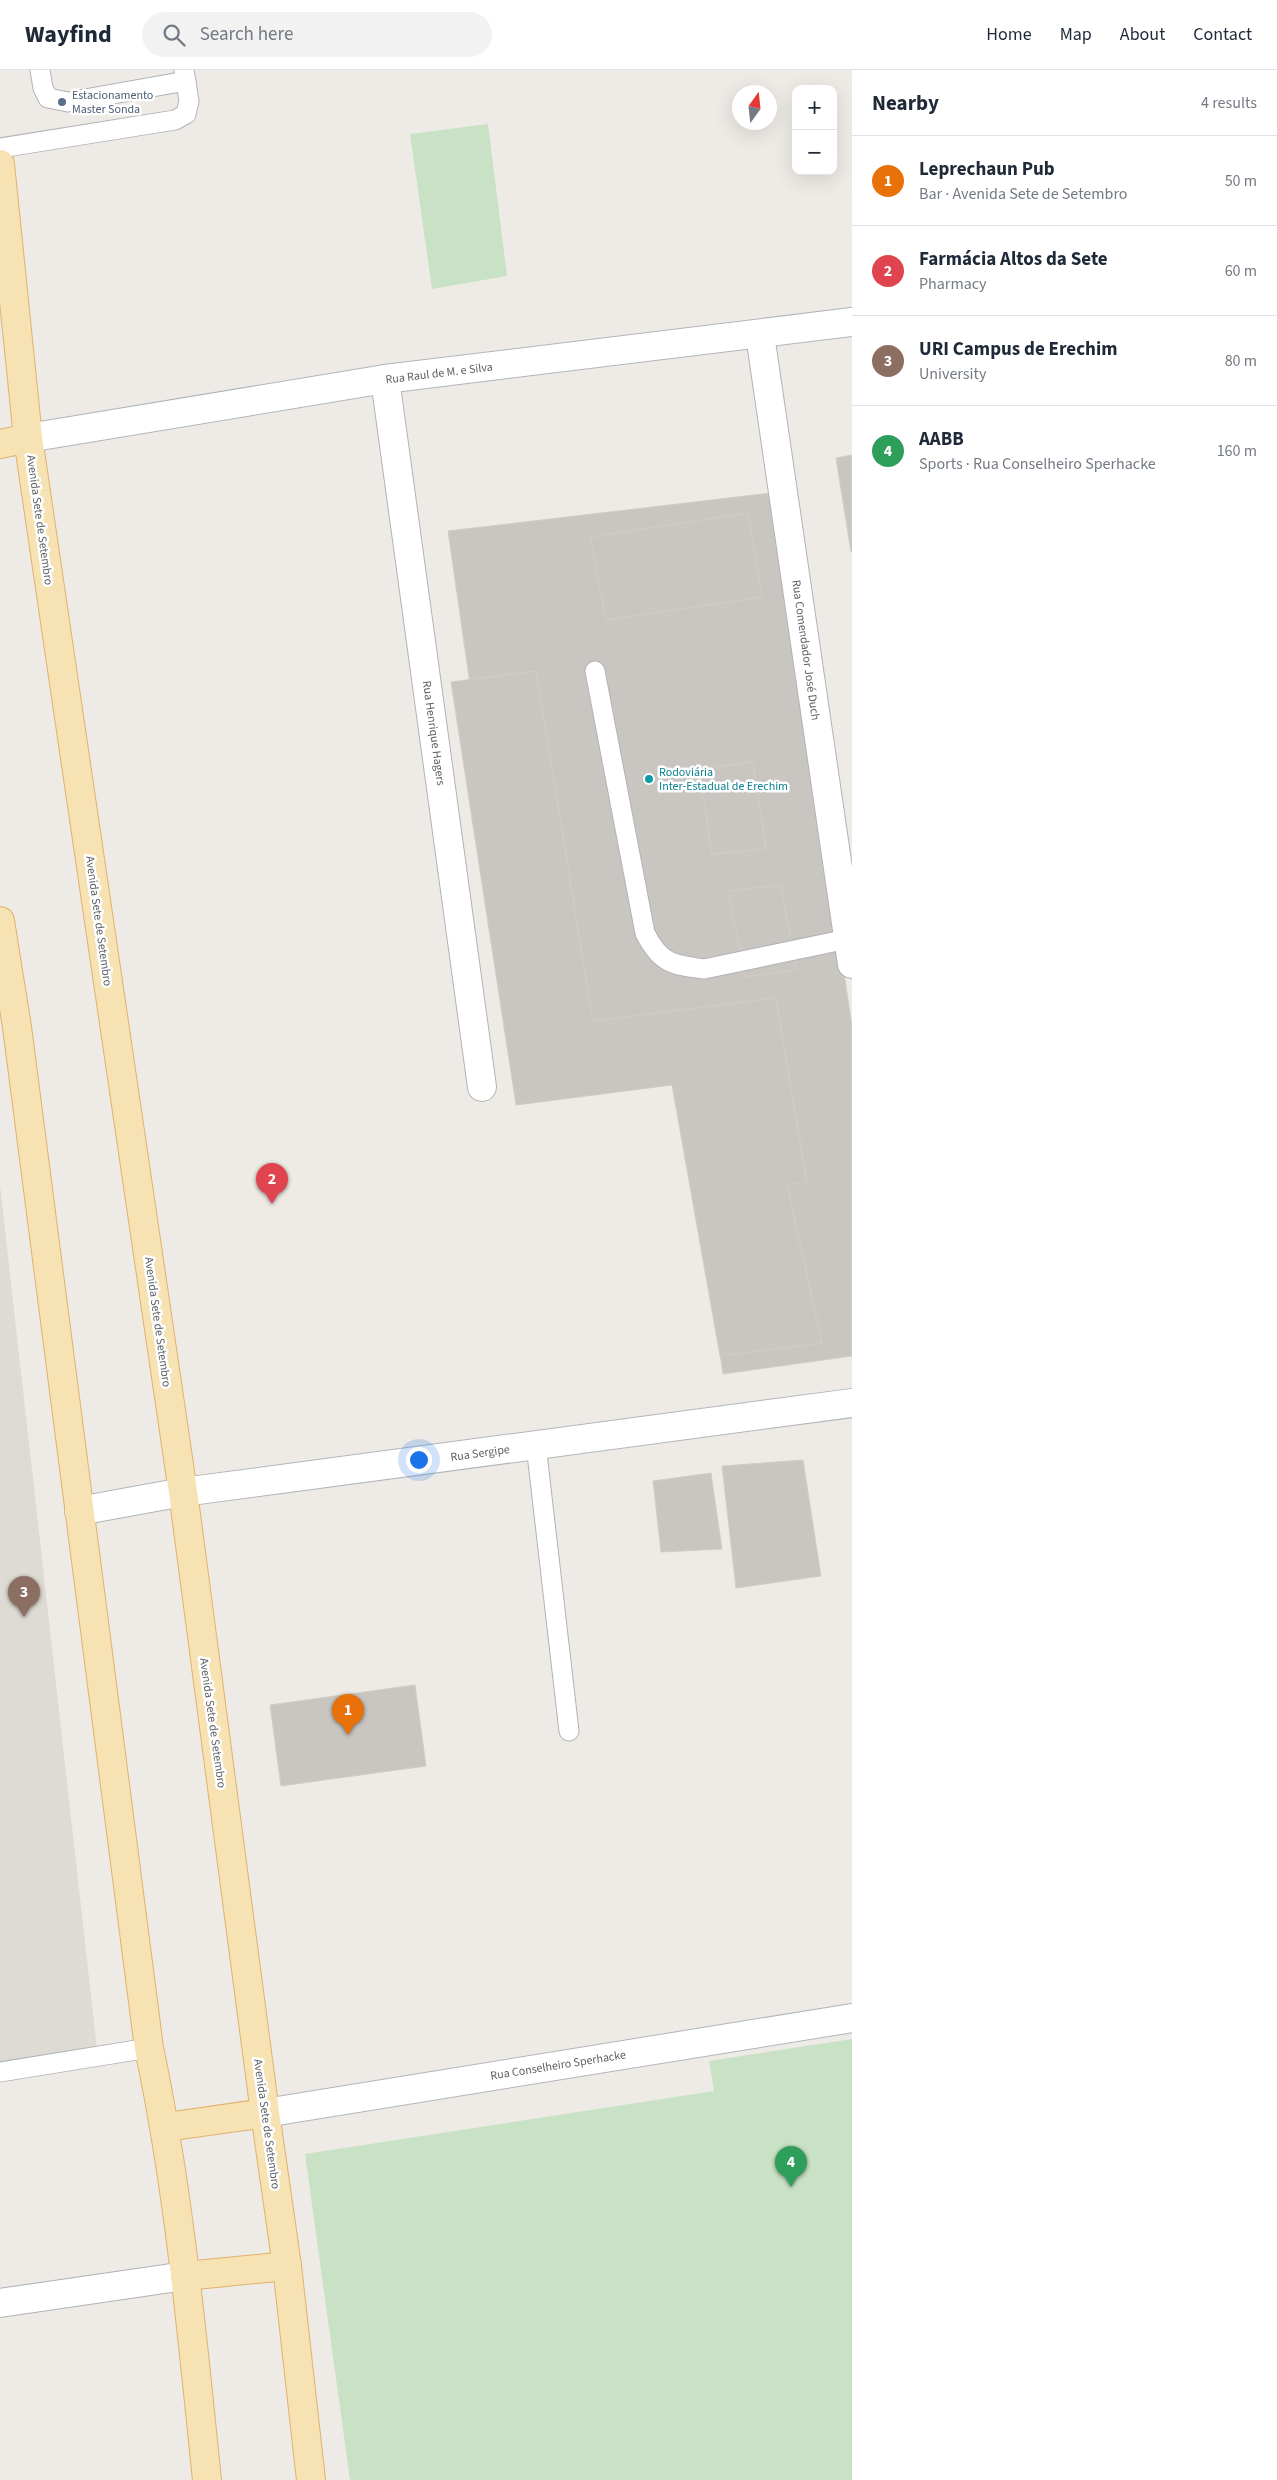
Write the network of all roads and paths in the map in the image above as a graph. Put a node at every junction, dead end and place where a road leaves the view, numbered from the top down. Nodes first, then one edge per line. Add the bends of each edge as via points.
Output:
1 (40, 70) edge
2 (185, 75) edge
3 (0, 148) edge
4 (0, 164) edge
5 (852, 322) edge
6 (760, 335) junction
7 (385, 379) junction
8 (28, 438) junction
9 (0, 444) edge
10 (595, 671) dead end
11 (0, 920) edge
12 (851, 947) edge
13 (9, 1028) edge
14 (482, 1087) dead end
15 (852, 1403) edge
16 (536, 1445) junction
17 (183, 1492) junction
18 (79, 1511) junction
19 (569, 1731) dead end
20 (852, 2018) edge
21 (149, 2048) junction
22 (0, 2072) edge
23 (264, 2113) junction
24 (166, 2127) junction
25 (287, 2266) junction
26 (186, 2276) junction
27 (0, 2303) edge
28 (207, 2480) edge
29 (311, 2480) edge

1 - 2 lane via 48,98 68,102
2 - 3 lane via 190,101 186,114 175,120
4 - 8 main road, Avenida Sete de Setembro
5 - 6 street, Rua Raul de M. e Silva
6 - 7 street, Rua Raul de M. e Silva
6 - 12 street, Rua Comendador José Duch
7 - 8 street, Rua Raul de M. e Silva
7 - 14 street, Rua Henrique Hagers
8 - 9 main road
8 - 17 main road, Avenida Sete de Setembro
10 - 12 lane via 645,933 655,953 679,966 704,969
11 - 13 main road
13 - 18 main road
15 - 16 street, Rua Sergipe
16 - 17 street, Rua Sergipe
16 - 19 lane
17 - 18 street, Rua Sergipe
17 - 23 main road, Avenida Sete de Setembro
18 - 21 main road
20 - 23 street, Rua Conselheiro Sperhacke
21 - 22 lane
21 - 24 main road
23 - 24 main road
23 - 25 main road, Avenida Sete de Setembro
24 - 26 main road
25 - 26 main road
25 - 29 main road, Avenida Sete de Setembro
26 - 27 street
26 - 28 main road

